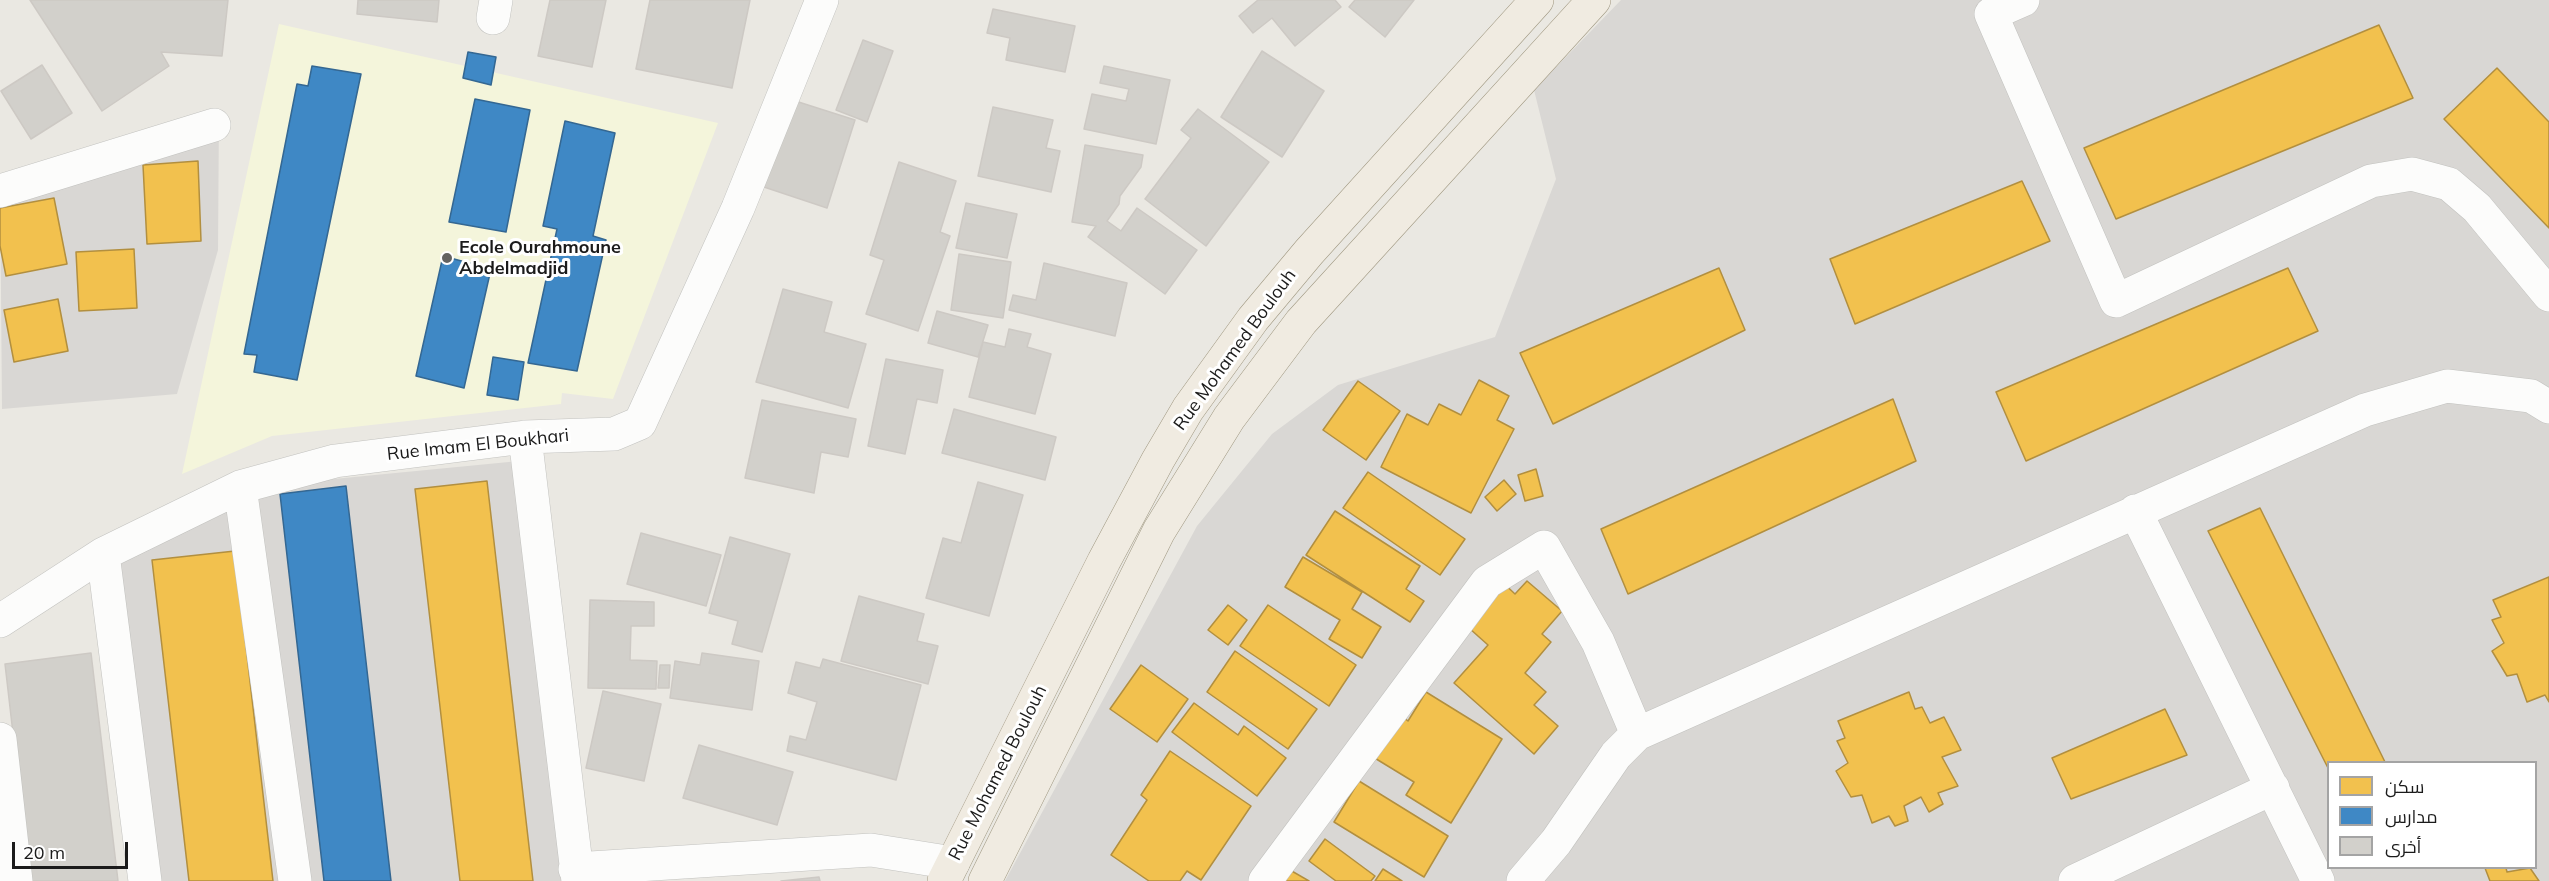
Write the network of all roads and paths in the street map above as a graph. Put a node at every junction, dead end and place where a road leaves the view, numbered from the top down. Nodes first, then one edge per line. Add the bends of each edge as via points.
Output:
1 (822, 0) edge
2 (1537, 0) edge
3 (1594, 0) edge
4 (2023, 0) edge
5 (214, 125) dead end
6 (0, 191) edge
7 (2549, 296) edge
8 (2549, 407) edge
9 (525, 436) junction
10 (240, 487) junction
11 (2135, 511) junction
12 (103, 554) junction
13 (0, 621) edge
14 (1637, 734) junction
15 (0, 739) edge
16 (2273, 788) junction
17 (948, 872) edge
18 (576, 875) edge
19 (16, 881) edge
20 (145, 881) edge
21 (295, 881) edge
22 (985, 881) edge
23 (1264, 881) edge
24 (1523, 881) edge
25 (2075, 881) edge
26 (2318, 881) edge

1 - 9 street, Rue Imam El Boukhari via 738,208 640,423 615,434
2 - 17 main road, Rue Mohamed Boulouh via 1309,252 1188,409 1104,561
3 - 22 main road via 1301,321 1229,418 1159,531
4 - 7 street via 1991,14 2116,301 2372,180 2412,174 2448,184 2477,208
5 - 6 street
8 - 11 street via 2531,396 2447,386 2365,410
9 - 10 street, Rue Imam El Boukhari via 335,461
9 - 18 street
10 - 12 street, Rue Imam El Boukhari
10 - 21 street
11 - 14 street
11 - 16 street
12 - 13 street, Rue Imam El Boukhari
12 - 20 street
14 - 23 street via 1599,642 1544,547 1487,582
14 - 24 street via 1616,755 1556,842
15 - 19 street
16 - 25 street
16 - 26 street
17 - 18 street via 872,850

